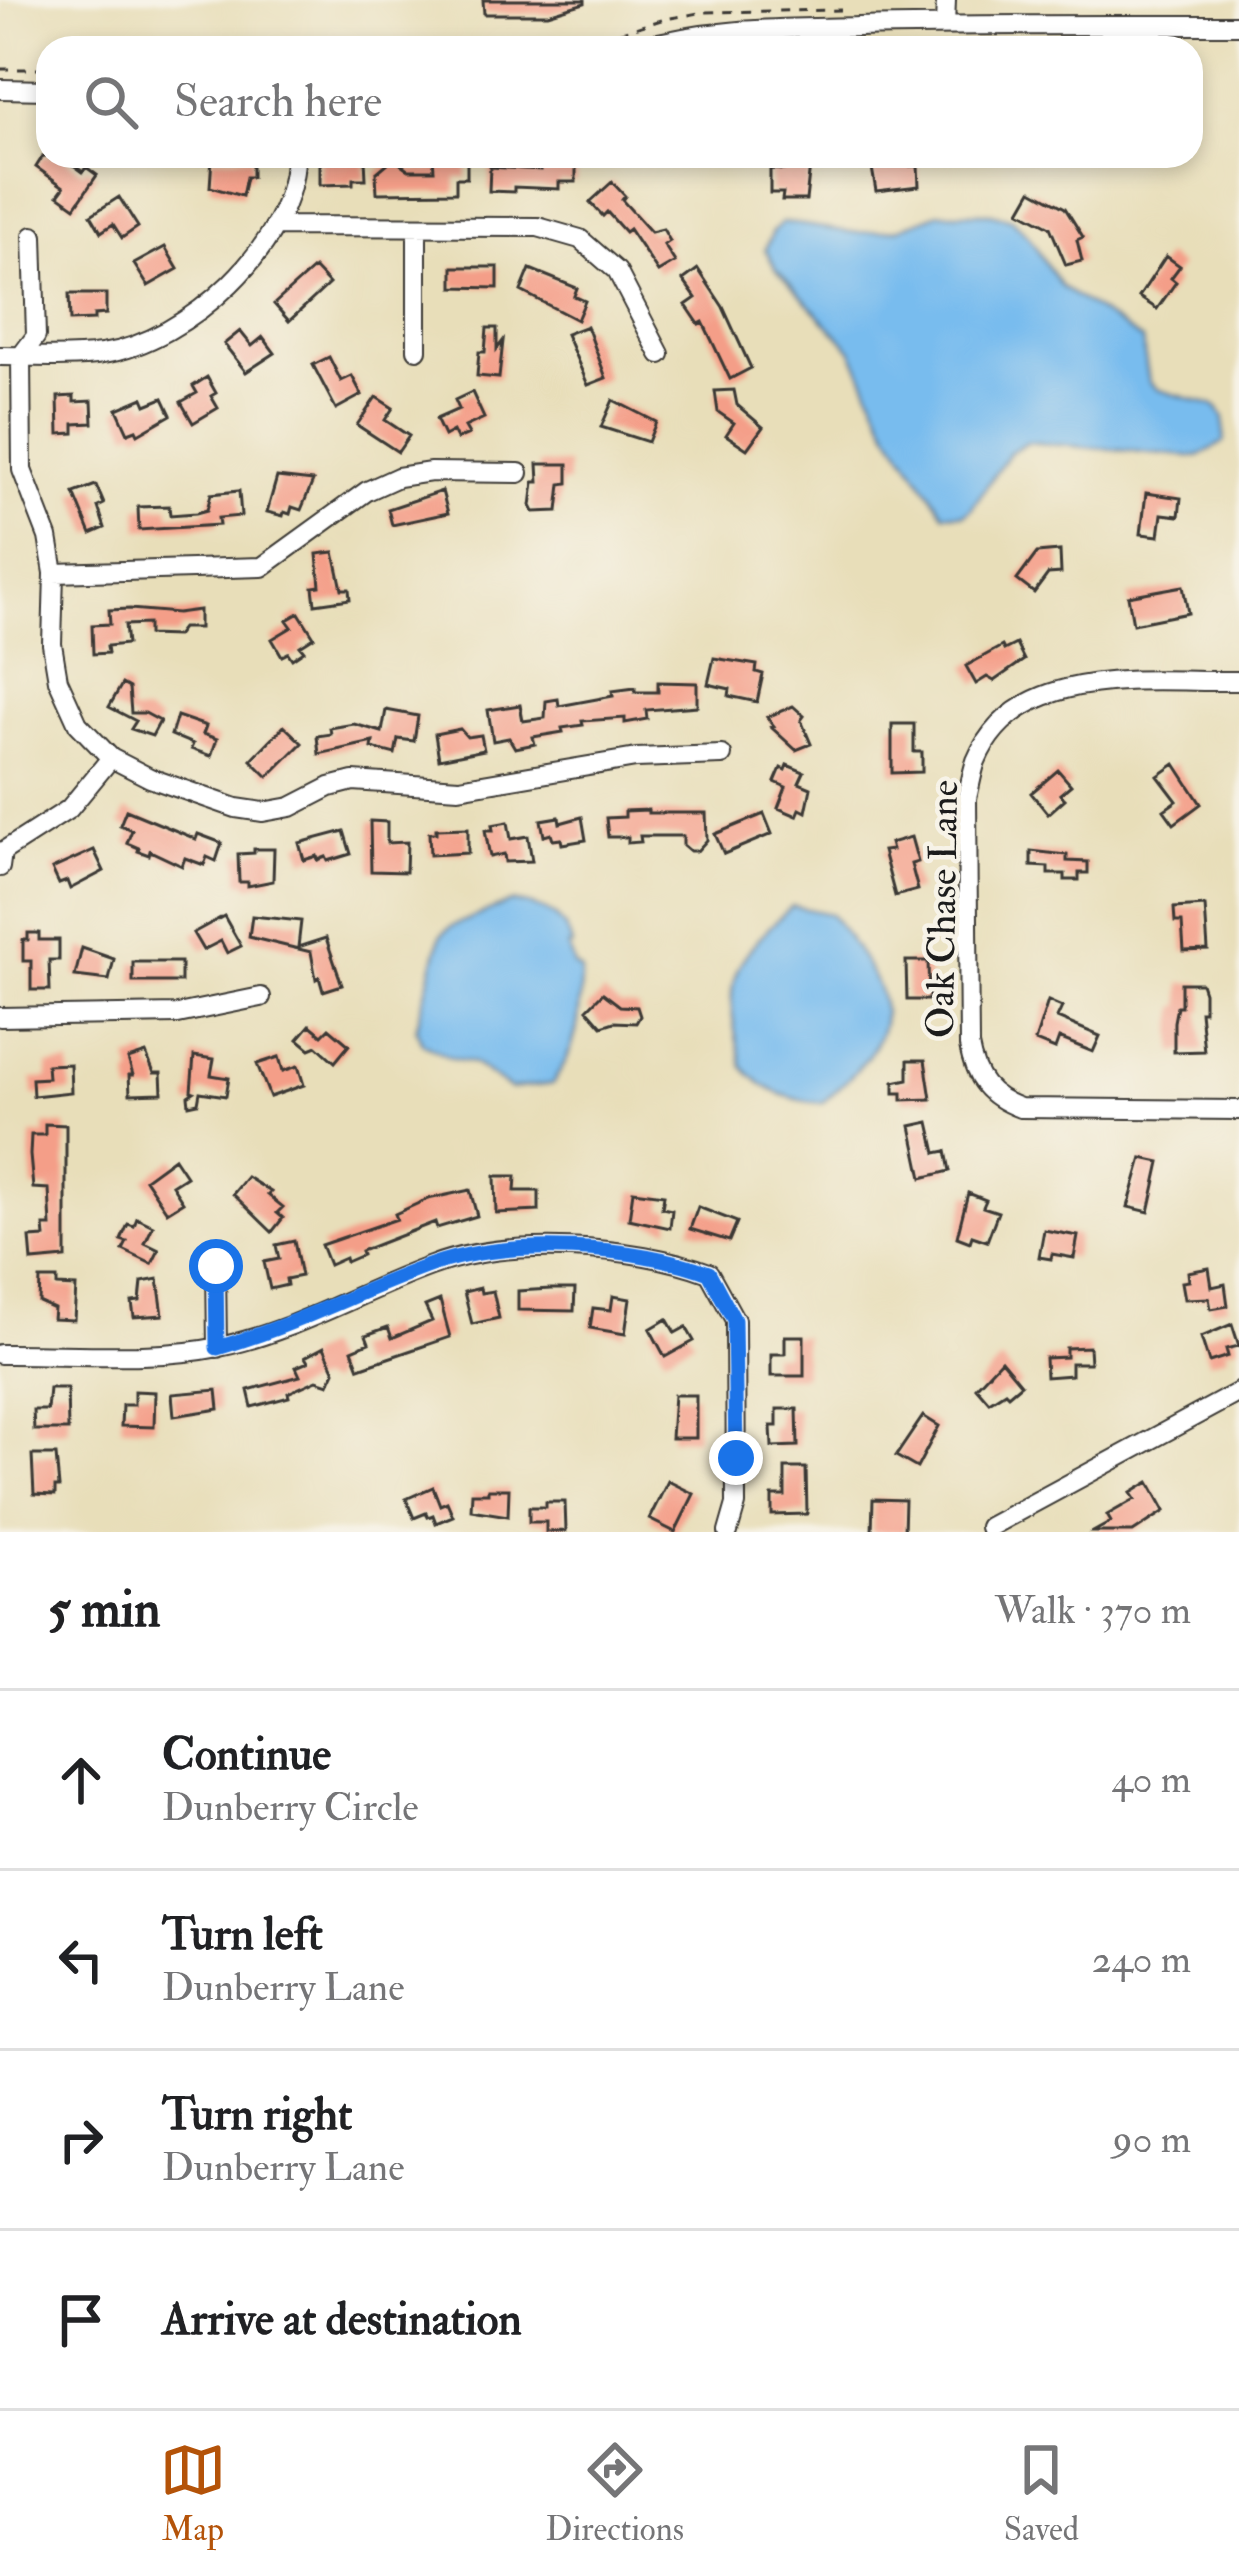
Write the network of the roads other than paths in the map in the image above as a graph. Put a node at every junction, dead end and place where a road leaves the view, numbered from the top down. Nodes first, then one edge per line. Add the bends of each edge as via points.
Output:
1 (946, 0) edge
2 (945, 25) junction
3 (1239, 26) edge
4 (868, 27) junction
5 (691, 36) edge
6 (866, 36) edge
7 (0, 89) edge
8 (36, 90) edge
9 (296, 168) edge
10 (278, 226) junction
11 (417, 227) junction
12 (33, 236) dead end
13 (417, 350) dead end
14 (660, 354) dead end
15 (10, 356) edge
16 (519, 472) dead end
17 (54, 573) junction
18 (1239, 681) edge
19 (722, 755) dead end
20 (111, 758) junction
21 (0, 866) edge
22 (261, 998) dead end
23 (0, 1017) edge
24 (1239, 1110) edge
25 (216, 1266) dead end
26 (217, 1348) junction
27 (0, 1354) edge
28 (1239, 1392) edge
29 (989, 1527) dead end
30 (728, 1532) edge

1 - 2 street
2 - 3 street
2 - 4 street
4 - 5 street
4 - 6 street
7 - 8 street
9 - 10 street
10 - 11 street
10 - 15 street via 238,278 159,336 104,354
11 - 13 street
11 - 14 street via 538,226 580,239 617,271
12 - 15 street via 36,336
15 - 17 street via 22,470
16 - 17 street via 398,476 262,567
17 - 20 street via 58,680 78,724
18 - 24 street, Oak Chase Lane via 1071,685 1027,701 976,761 967,798 969,1046 984,1087 1020,1108
19 - 20 street via 636,758 459,788 353,781 262,812
20 - 21 street via 68,808 2,852
22 - 23 street via 178,1014
25 - 26 street
26 - 27 street
26 - 30 street via 436,1264 505,1249 570,1247 689,1265 709,1273 734,1320 736,1504
28 - 29 street

